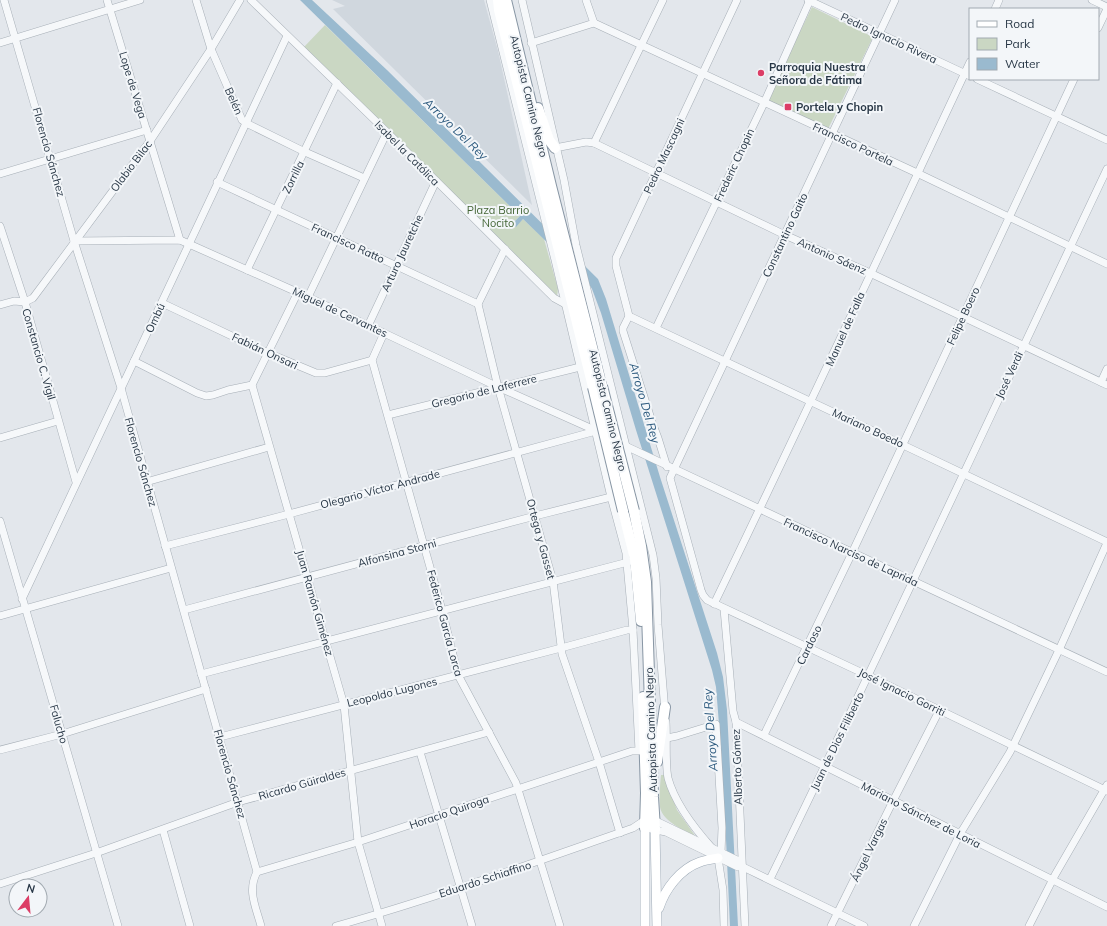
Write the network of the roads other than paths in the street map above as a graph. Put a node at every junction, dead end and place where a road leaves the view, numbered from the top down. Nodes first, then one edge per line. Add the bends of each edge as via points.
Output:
1 (4, 0) edge
2 (107, 0) edge
3 (140, 0) edge
4 (196, 0) edge
5 (240, 0) edge
6 (251, 0) edge
7 (490, 0) edge
8 (498, 0) edge
9 (506, 0) edge
10 (522, 0) edge
11 (586, 0) edge
12 (663, 0) edge
13 (737, 0) edge
14 (810, 0) edge
15 (895, 0) edge
16 (1092, 0) edge
17 (1107, 8) edge
18 (110, 9) junction
19 (594, 23) junction
20 (1099, 26) edge
21 (879, 33) junction
22 (287, 36) junction
23 (15, 38) junction
24 (0, 43) edge
25 (531, 43) junction
26 (642, 46) junction
27 (211, 49) junction
28 (520, 61) junction
29 (703, 73) junction
30 (967, 74) edge
31 (979, 80) edge
32 (1074, 80) edge
33 (337, 83) junction
34 (764, 102) junction
35 (1057, 116) junction
36 (246, 123) junction
37 (147, 130) junction
38 (387, 132) junction
39 (832, 134) junction
40 (1107, 140) edge
41 (150, 141) junction
42 (594, 143) junction
43 (556, 148) junction
44 (305, 152) junction
45 (51, 159) junction
46 (1107, 169) edge
47 (917, 173) junction
48 (0, 174) edge
49 (656, 174) junction
50 (364, 178) junction
51 (436, 181) junction
52 (217, 182) junction
53 (716, 203) junction
54 (277, 210) junction
55 (550, 213) junction
56 (1009, 217) junction
57 (0, 226) edge
58 (785, 235) junction
59 (337, 239) junction
60 (180, 240) junction
61 (74, 241) junction
62 (189, 244) junction
63 (1070, 246) junction
64 (505, 249) junction
65 (1107, 264) edge
66 (396, 266) junction
67 (247, 270) junction
68 (870, 274) junction
69 (298, 292) junction
70 (308, 296) junction
71 (25, 302) junction
72 (162, 302) junction
73 (478, 304) junction
74 (565, 304) junction
75 (0, 305) edge
76 (629, 316) junction
77 (962, 317) junction
78 (368, 326) junction
79 (656, 328) junction
80 (384, 333) junction
81 (1023, 346) junction
82 (268, 353) junction
83 (372, 360) junction
84 (726, 361) junction
85 (134, 362) junction
86 (580, 367) junction
87 (1107, 369) edge
88 (1104, 383) edge
89 (252, 385) junction
90 (498, 387) junction
91 (121, 388) junction
92 (812, 402) junction
93 (388, 415) junction
94 (58, 421) junction
95 (596, 431) junction
96 (0, 438) edge
97 (903, 445) junction
98 (625, 447) junction
99 (269, 448) junction
100 (517, 452) junction
101 (666, 465) junction
102 (675, 469) junction
103 (963, 474) junction
104 (670, 478) junction
105 (76, 482) junction
106 (146, 482) junction
107 (406, 482) junction
108 (611, 497) junction
109 (760, 509) junction
110 (289, 514) junction
111 (535, 516) junction
112 (1, 525) edge
113 (1107, 543) edge
114 (165, 546) junction
115 (424, 546) junction
116 (852, 553) junction
117 (628, 562) junction
118 (171, 568) junction
119 (307, 576) junction
120 (552, 581) junction
121 (913, 581) junction
122 (22, 599) junction
123 (714, 604) junction
124 (25, 608) junction
125 (724, 609) junction
126 (184, 610) junction
127 (442, 610) junction
128 (0, 616) edge
129 (633, 630) junction
130 (326, 641) junction
131 (807, 647) junction
132 (561, 648) junction
133 (1059, 650) junction
134 (1107, 672) edge
135 (201, 674) junction
136 (458, 675) junction
137 (869, 676) junction
138 (206, 690) junction
139 (344, 704) junction
140 (665, 707) junction
141 (939, 711) junction
142 (736, 722) junction
143 (489, 732) junction
144 (62, 734) junction
145 (764, 735) junction
146 (220, 737) junction
147 (667, 738) junction
148 (1013, 746) junction
149 (0, 750) edge
150 (639, 751) junction
151 (420, 752) junction
152 (599, 762) junction
153 (825, 766) junction
154 (351, 770) junction
155 (518, 788) junction
156 (1106, 789) edge
157 (649, 795) junction
158 (892, 801) junction
159 (238, 802) junction
160 (440, 816) junction
161 (650, 824) junction
162 (163, 830) junction
163 (620, 833) junction
164 (960, 834) junction
165 (358, 842) junction
166 (712, 848) junction
167 (96, 853) junction
168 (722, 856) junction
169 (540, 860) junction
170 (739, 865) junction
171 (258, 872) junction
172 (770, 879) junction
173 (1052, 880) junction
174 (0, 884) edge
175 (461, 887) junction
176 (1107, 907) edge
177 (379, 914) junction
178 (838, 914) junction
179 (657, 922) edge
180 (118, 926) edge
181 (190, 926) edge
182 (261, 926) edge
183 (336, 926) edge
184 (382, 926) edge
185 (472, 926) edge
186 (560, 926) edge
187 (645, 926) edge
188 (724, 926) edge
189 (745, 926) edge
190 (831, 926) edge
191 (864, 926) edge
192 (914, 926) edge
193 (1029, 926) edge

1 - 23 street, Florencio Sánchez
2 - 18 street, Lope de Vega
3 - 18 street
4 - 27 street, Belén
5 - 27 street, Olabio Bilac
6 - 22 street, Isabel la Católica
7 - 55 street
8 - 55 highway, Autopista Camino Negro
9 - 28 highway, Autopista Camino Negro
10 - 25 street
11 - 19 street
12 - 26 street
13 - 29 street, Pedro Mascagni
14 - 21 street, Pedro Ignacio Rivera
14 - 34 street, Frederic Chopin
15 - 21 street, Constantino Gaito
16 - 17 street
17 - 20 street
18 - 23 street
18 - 37 street, Lope de Vega
19 - 25 street
19 - 26 street, Francisco Portela
21 - 30 street, Pedro Ignacio Rivera
21 - 39 street, Constantino Gaito
22 - 33 street, Isabel la Católica
22 - 36 street, Ombú
23 - 24 street
23 - 45 street, Florencio Sánchez
25 - 43 street
26 - 29 street, Francisco Portela
26 - 42 street
27 - 36 street, Belén
27 - 41 street, Olabio Bilac
28 - 43 highway via 549,140
28 - 55 highway, Autopista Camino Negro
29 - 34 street, Francisco Portela
29 - 49 street, Pedro Mascagni
30 - 47 street, Manuel de Falla
31 - 35 street
32 - 35 street, Felipe Boero
33 - 38 street, Isabel la Católica
33 - 44 street, Zorrilla
34 - 39 street, Francisco Portela
34 - 53 street, Frederic Chopin
35 - 40 street
35 - 56 street, Felipe Boero
36 - 44 street, Belén
36 - 52 street, Ombú
37 - 41 street, Lope de Vega
37 - 45 street
38 - 50 street
38 - 51 street, Isabel la Católica
39 - 47 street, Francisco Portela
39 - 58 street, Constantino Gaito
41 - 60 street, Lope de Vega
41 - 61 street, Olabio Bilac
42 - 43 street via 586,142
42 - 49 street, Antonio Sáenz
43 - 98 street via 576,245
44 - 50 street, Belén
44 - 54 street, Zorrilla
45 - 48 street
45 - 61 street, Florencio Sánchez
46 - 63 street, José Verdi
47 - 56 street, Francisco Portela
47 - 68 street, Manuel de Falla
49 - 53 street, Antonio Sáenz
49 - 76 street, Pedro Mascagni via 616,258
50 - 59 street
51 - 64 street, Isabel la Católica
51 - 66 street, Arturo Jauretche
52 - 54 street, Francisco Ratto
52 - 62 street, Ombú
53 - 58 street, Antonio Sáenz
53 - 79 street, Frederic Chopin
54 - 59 street, Francisco Ratto
54 - 67 street, Zorrilla
55 - 74 street via 555,260
55 - 157 highway, Autopista Camino Negro, bridge via 570,275 628,511 641,546 646,582
56 - 63 street, Francisco Portela
56 - 77 street, Felipe Boero
57 - 71 street, Constancio C. Vigil
58 - 68 street, Antonio Sáenz
58 - 84 street, Constantino Gaito
59 - 66 street, Francisco Ratto
59 - 70 street
60 - 61 street, Miguel de Cervantes
60 - 62 street, Miguel de Cervantes
61 - 71 street, Olabio Bilac via 33,298
61 - 91 street, Florencio Sánchez
62 - 67 street, Miguel de Cervantes
62 - 72 street, Ombú
63 - 65 street, Francisco Portela
63 - 81 street, José Verdi
64 - 73 street
64 - 74 street, Isabel la Católica via 554,298
66 - 73 street, Francisco Ratto
66 - 78 street, Arturo Jauretche
67 - 69 street, Miguel de Cervantes
68 - 77 street, Antonio Sáenz
68 - 92 street, Manuel de Falla
69 - 70 street, Miguel de Cervantes
69 - 82 street
70 - 78 street, Miguel de Cervantes
71 - 75 street via 14,301
71 - 94 street, Constancio C. Vigil
72 - 82 street, Fabián Onsari
72 - 85 street, Ombú
73 - 90 street, Ortega y Gasset
74 - 86 street
76 - 79 street, Mariano Boedo
76 - 101 street via 623,331
77 - 81 street, Antonio Sáenz
77 - 97 street, Felipe Boero
78 - 80 street, Miguel de Cervantes
79 - 84 street, Mariano Boedo
80 - 83 street
80 - 90 street, Miguel de Cervantes
81 - 88 street, Antonio Sáenz
81 - 103 street, José Verdi
82 - 83 street, Fabián Onsari via 320,373
82 - 89 street
83 - 93 street, Federico García Lorca
84 - 92 street, Mariano Boedo
84 - 102 street, Constantino Gaito
85 - 89 street via 206,396
85 - 91 street, Ombú
86 - 90 street, Gregorio de Laferrere
86 - 95 street
87 - 88 street
89 - 99 street, Juan Ramón Giménez
90 - 93 street, Gregorio de Laferrere
90 - 95 street, Miguel de Cervantes
90 - 100 street, Ortega y Gasset
91 - 105 street, Ombú
91 - 106 street, Florencio Sánchez
92 - 97 street, Mariano Boedo
92 - 109 street, Manuel de Falla
93 - 107 street, Federico García Lorca
94 - 96 street
94 - 105 street, Constancio C. Vigil
95 - 98 street, Francisco Narciso de Laprida
95 - 100 street, Olegario Víctor Andrade
95 - 108 street
97 - 103 street, Mariano Boedo
97 - 116 street, Felipe Boero
98 - 101 street, Francisco Narciso de Laprida
98 - 140 street via 654,564
99 - 106 street
99 - 110 street, Juan Ramón Giménez
100 - 107 street, Olegario Víctor Andrade
100 - 111 street, Ortega y Gasset
101 - 102 street, Francisco Narciso de Laprida
101 - 104 street
102 - 104 street, Constantino Gaito
102 - 109 street, Francisco Narciso de Laprida
103 - 113 street, Mariano Boedo
103 - 121 street, José Verdi
104 - 123 street, José Ignacio Gorriti via 701,590 707,600
105 - 122 street, Ombú
106 - 114 street, Florencio Sánchez
107 - 110 street, Olegario Víctor Andrade
107 - 115 street, Federico García Lorca
108 - 111 street, Alfonsina Storni
108 - 117 street
109 - 116 street, Francisco Narciso de Laprida
109 - 123 street
110 - 114 street, Olegario Víctor Andrade
110 - 119 street, Juan Ramón Giménez
111 - 115 street, Alfonsina Storni
111 - 120 street, Ortega y Gasset
112 - 122 street, Falucho
113 - 133 street
114 - 118 street, Florencio Sánchez
115 - 119 street, Alfonsina Storni
115 - 127 street, Federico García Lorca
116 - 121 street, Francisco Narciso de Laprida
116 - 131 street, Cardoso
117 - 120 street
117 - 129 street
118 - 124 street
118 - 126 street, Florencio Sánchez
119 - 126 street, Alfonsina Storni
119 - 130 street, Juan Ramón Giménez
120 - 127 street
120 - 132 street, Ortega y Gasset
121 - 133 street, Francisco Narciso de Laprida
121 - 137 street, Juan de Dios Filiberto
122 - 124 street, Falucho
123 - 125 street, José Ignacio Gorriti
124 - 128 street
124 - 144 street, Falucho
125 - 131 street, José Ignacio Gorriti
125 - 142 street, Alberto Gómez
126 - 135 street, Florencio Sánchez
127 - 130 street
127 - 136 street, Federico García Lorca
129 - 132 street, Leopoldo Lugones
129 - 150 street
130 - 135 street
130 - 139 street, Juan Ramón Giménez
131 - 137 street, José Ignacio Gorriti
131 - 145 street, Cardoso
132 - 136 street, Leopoldo Lugones
132 - 152 street, Ortega y Gasset
133 - 134 street, Francisco Narciso de Laprida
133 - 148 street
135 - 138 street, Florencio Sánchez
136 - 139 street, Leopoldo Lugones
136 - 143 street, Federico García Lorca
137 - 141 street, José Ignacio Gorriti
137 - 153 street, Juan de Dios Filiberto
138 - 144 street
138 - 146 street, Florencio Sánchez
139 - 146 street, Leopoldo Lugones
139 - 154 street, Juan Ramón Giménez
140 - 147 street
140 - 157 highway
141 - 148 street, José Ignacio Gorriti
141 - 158 street, Ángel Vargas
142 - 145 street, Mariano Sánchez de Loria
142 - 170 street, Alberto Gómez
143 - 151 street, Ricardo Güiraldes
143 - 155 street, Federico García Lorca
144 - 149 street
144 - 167 street, Falucho
145 - 153 street, Mariano Sánchez de Loria
146 - 159 street, Florencio Sánchez
147 - 166 street via 668,775 676,800
147 - 168 street via 716,724
148 - 156 street, José Ignacio Gorriti
148 - 164 street
150 - 152 street, Horacio Quiroga
150 - 157 highway via 641,781
151 - 154 street, Ricardo Güiraldes
151 - 160 street
152 - 155 street, Horacio Quiroga
152 - 163 street, Ortega y Gasset
153 - 158 street, Mariano Sánchez de Loria
153 - 172 street, Juan de Dios Filiberto
154 - 159 street, Ricardo Güiraldes
154 - 165 street, Juan Ramón Giménez
155 - 160 street, Horacio Quiroga
155 - 169 street, Federico García Lorca
156 - 173 street
157 - 161 highway, Autopista Camino Negro
158 - 164 street, Mariano Sánchez de Loria
158 - 178 street, Ángel Vargas
159 - 162 street, Ricardo Güiraldes
159 - 171 street, Florencio Sánchez
160 - 165 street, Horacio Quiroga
160 - 175 street
161 - 163 street, Eduardo Schiaffino
161 - 166 street
161 - 168 street
161 - 179 main road
161 - 187 main road
162 - 167 street, Ricardo Güiraldes
162 - 181 street
163 - 169 street, Eduardo Schiaffino
164 - 173 street, Mariano Sánchez de Loria
164 - 192 street
165 - 171 street, Horacio Quiroga
165 - 177 street, Juan Ramón Giménez
166 - 168 street
167 - 174 street, Ricardo Güiraldes
167 - 180 street, Falucho
168 - 170 street
168 - 179 main road via 687,868 678,877 661,901
168 - 188 street
169 - 175 street, Eduardo Schiaffino
169 - 186 street, Federico García Lorca
170 - 172 street
170 - 189 street, Alberto Gómez
171 - 182 street via 253,881 252,894
172 - 178 street
173 - 176 street, Mariano Sánchez de Loria
173 - 193 street
175 - 177 street, Eduardo Schiaffino
175 - 185 street
177 - 183 street, Eduardo Schiaffino
177 - 184 street, Juan Ramón Giménez
178 - 190 street, Ángel Vargas
178 - 191 street

